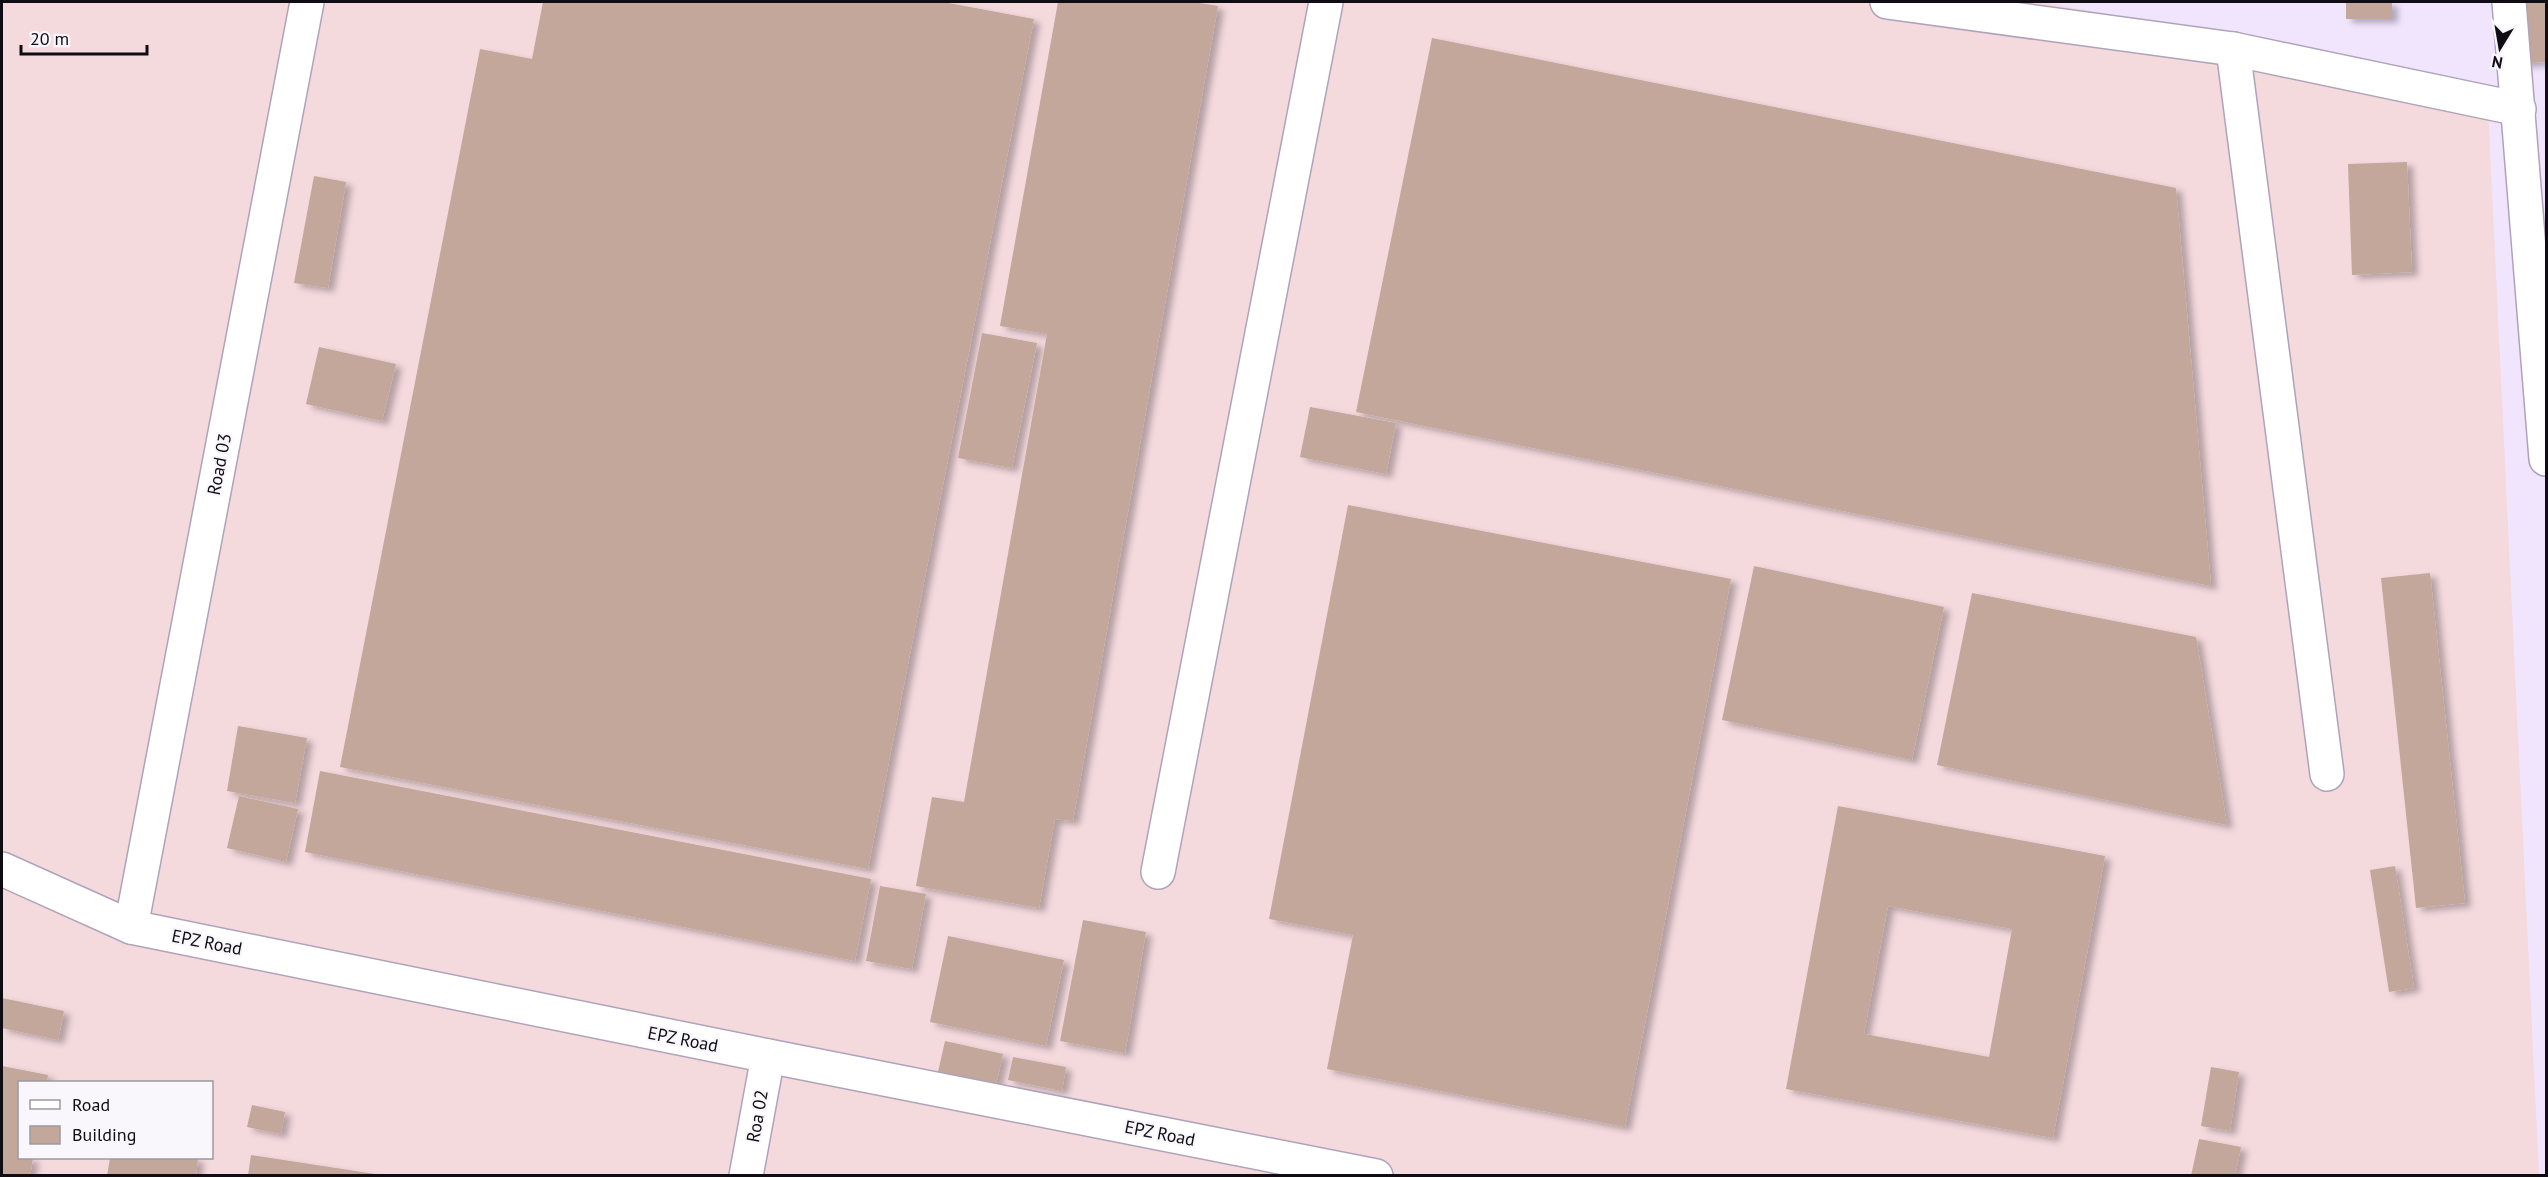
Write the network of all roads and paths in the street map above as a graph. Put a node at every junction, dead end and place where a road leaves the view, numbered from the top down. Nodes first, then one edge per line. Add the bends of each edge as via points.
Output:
1 (307, 2) edge
2 (1326, 2) edge
3 (1887, 2) edge
4 (2509, 2) edge
5 (2233, 49) junction
6 (2519, 109) junction
7 (2547, 459) edge
8 (2327, 774) dead end
9 (2, 869) edge
10 (1158, 872) dead end
11 (130, 927) junction
12 (768, 1056) junction
13 (746, 1176) edge
14 (1376, 1176) edge

1 - 11 street, Road 03
2 - 10 street
3 - 5 street
4 - 6 street
5 - 6 street
5 - 8 street
6 - 7 street
9 - 11 street, EPZ Road
11 - 12 street, EPZ Road
12 - 13 street, Roa 02
12 - 14 street, EPZ Road

